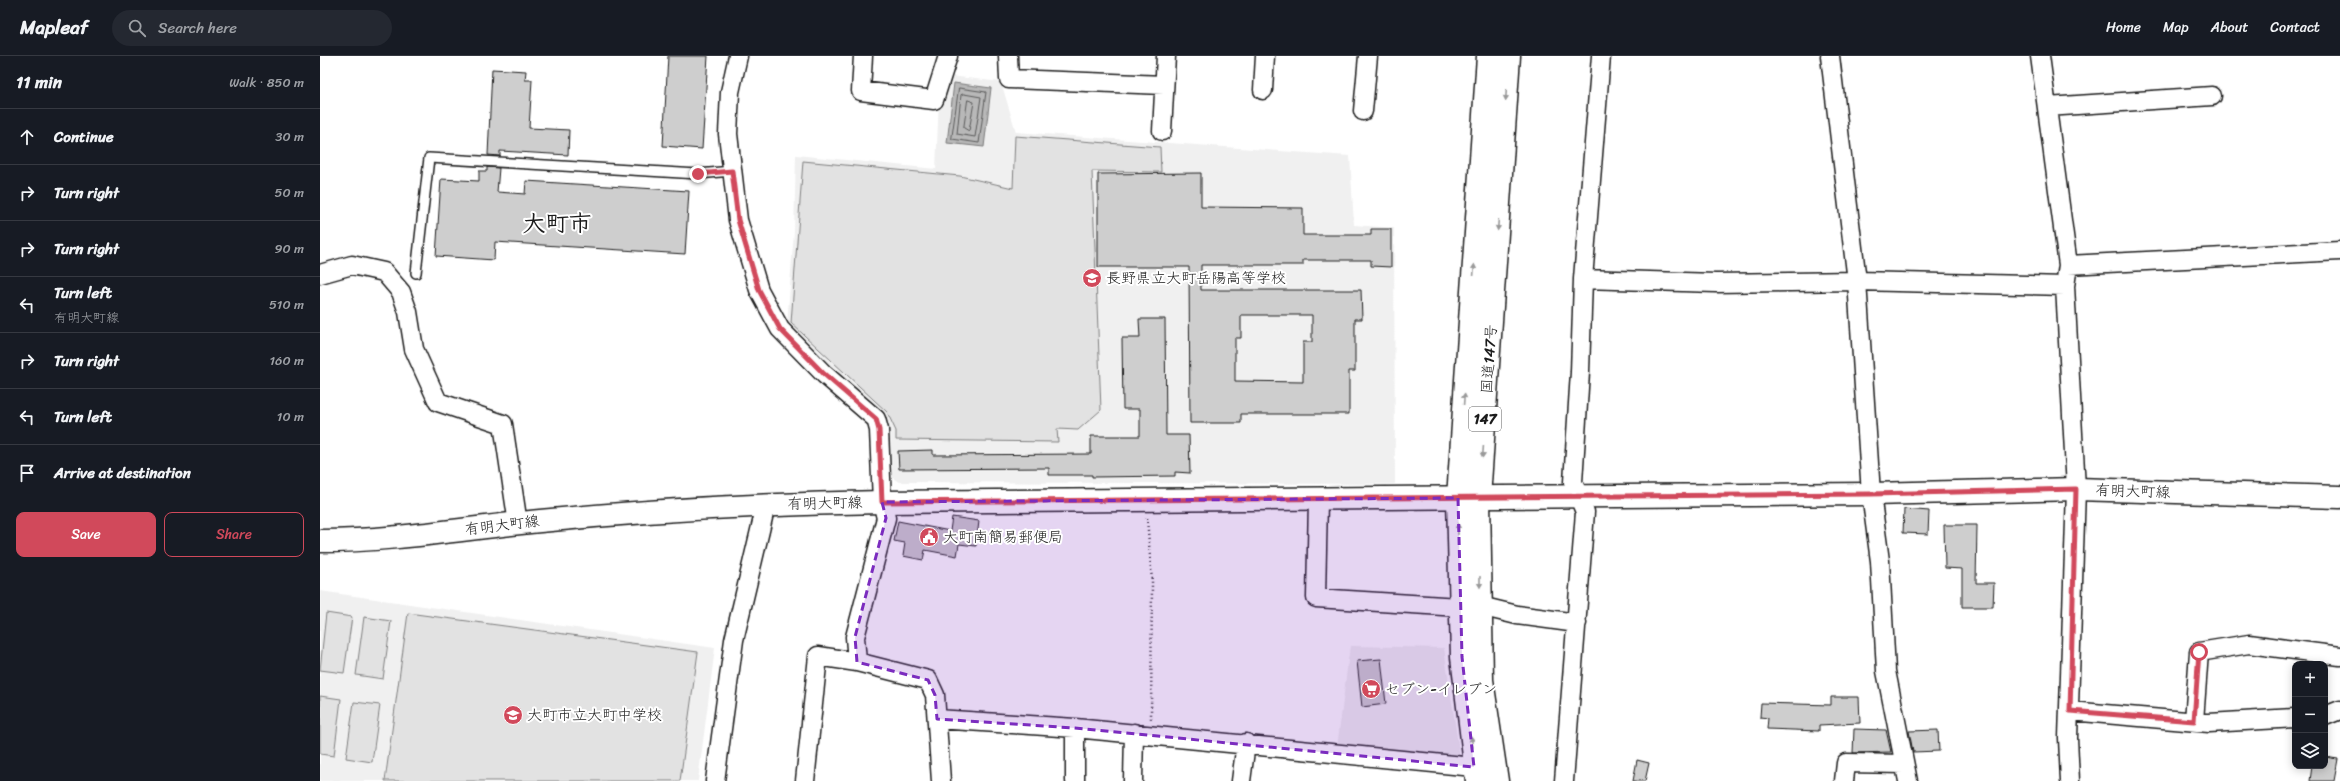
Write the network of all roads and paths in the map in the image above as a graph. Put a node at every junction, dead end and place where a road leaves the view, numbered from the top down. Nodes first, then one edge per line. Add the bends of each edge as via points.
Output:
1 (738, 56) edge
2 (864, 56) edge
3 (948, 56) edge
4 (1008, 56) edge
5 (1166, 56) edge
6 (1265, 56) edge
7 (1368, 56) edge
8 (1488, 56) edge
9 (1509, 56) edge
10 (1601, 56) edge
11 (1830, 56) edge
12 (2040, 56) edge
13 (1164, 85) junction
14 (1263, 90) dead end
15 (2212, 96) dead end
16 (2047, 107) junction
17 (1363, 111) dead end
18 (1162, 131) dead end
19 (732, 171) junction
20 (2340, 251) edge
21 (2068, 265) junction
22 (416, 273) dead end
23 (320, 274) edge
24 (1583, 279) junction
25 (1857, 281) junction
26 (2065, 286) junction
27 (2076, 489) junction
28 (1871, 494) junction
29 (1578, 496) junction
30 (2340, 497) edge
31 (1458, 498) junction
32 (1480, 498) junction
33 (1146, 500) junction
34 (1318, 500) junction
35 (882, 502) junction
36 (766, 504) junction
37 (518, 524) junction
38 (320, 541) edge
39 (1469, 606) junction
40 (1577, 623) junction
41 (2340, 656) edge
42 (857, 662) junction
43 (2340, 710) edge
44 (2070, 711) junction
45 (2328, 715) edge
46 (2292, 718) edge
47 (937, 719) junction
48 (2194, 721) junction
49 (1075, 728) junction
50 (1143, 734) junction
51 (1246, 743) junction
52 (1906, 772) edge
53 (1476, 774) edge
54 (715, 781) edge
55 (805, 781) edge
56 (941, 781) edge
57 (1075, 781) edge
58 (1133, 781) edge
59 (1241, 781) edge
60 (1497, 781) edge
61 (1564, 781) edge
62 (1844, 781) edge
63 (2070, 781) edge

1 - 19 street via 730,92 728,134
2 - 3 street via 861,91 934,100
4 - 13 street via 1009,79
5 - 13 street
6 - 14 street
7 - 17 street
31 -> 8 main road, 国道147号 / 147
9 -> 32 main road, 国道147号 / 147
10 - 24 street
11 - 25 street
12 - 16 street
13 - 18 street
15 - 16 street
16 - 21 street
19 - 22 lane via 698,174 428,158
19 - 35 street via 738,220 759,290 780,329 824,374 876,419 879,430
20 - 21 street
21 - 26 street
23 - 37 street via 352,265 384,272 401,292 408,312 414,348 438,402 503,424
24 - 25 street via 1716,283
24 - 29 street via 1573,482
25 - 26 street
25 - 28 street
26 - 27 street
27 - 28 main road, 有明大町線
27 - 30 main road, 有明大町線
27 - 44 street
28 - 29 main road, 有明大町線
28 - 52 street via 1880,561 1886,671
29 - 32 main road, 有明大町線
29 - 40 street via 1585,512
31 - 32 main road, 有明大町線
31 - 34 main road, 有明大町線
39 -> 31 main road, 国道147号 / 147
32 -> 39 main road, 国道147号 / 147
33 - 34 main road, 有明大町線
33 - 35 main road, 有明大町線
33 - 50 path via 1152,581
34 - 39 street via 1316,598
35 - 36 main road, 有明大町線
35 - 42 street via 886,518 855,637
36 - 37 main road, 有明大町線
36 - 54 street via 734,640
37 - 38 main road, 有明大町線 via 358,541
39 - 40 street
53 -> 39 main road, 国道147号 / 147 via 1462,657
39 - 60 main road, 国道147号 / 147
40 - 61 street
41 - 48 street via 2250,644 2199,652
42 - 47 street via 928,680 935,694
42 - 55 street via 818,656
43 - 45 street
44 - 48 street
44 - 63 street
46 - 48 street via 2258,722
47 - 49 street
47 - 56 street
49 - 50 street
49 - 57 street
50 - 51 street
50 - 58 street
51 - 53 street
51 - 59 street
52 - 62 street via 1846,763

